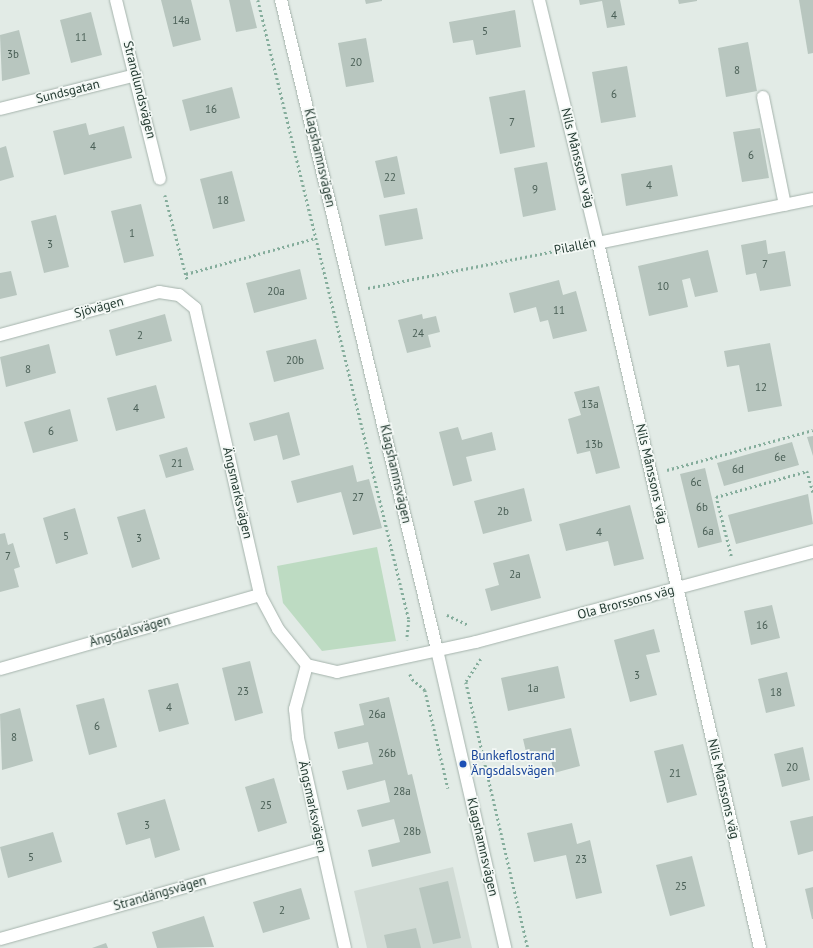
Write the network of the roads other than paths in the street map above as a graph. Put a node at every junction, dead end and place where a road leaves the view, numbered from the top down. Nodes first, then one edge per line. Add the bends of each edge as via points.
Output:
1 (116, 0) edge
2 (281, 0) edge
3 (539, 0) edge
4 (136, 75) junction
5 (763, 97) dead end
6 (0, 109) edge
7 (160, 179) road end
8 (813, 199) edge
9 (785, 205) junction
10 (598, 243) junction
11 (195, 308) joint
12 (0, 335) edge
13 (813, 552) edge
14 (678, 590) junction
15 (260, 594) junction
16 (437, 650) junction
17 (307, 665) junction
18 (0, 669) edge
19 (321, 849) junction
20 (0, 939) edge
21 (345, 948) edge
22 (505, 948) edge
23 (760, 948) edge

1 - 4 street, Strandlundsvägen
2 - 16 street, Klagshamnsvägen
3 - 10 street, Nils Månssons väg
4 - 6 street, Sundsgatan
4 - 7 street, Strandlundsvägen
5 - 9 street
8 - 9 street, Pilallén
9 - 10 street, Pilallén
10 - 14 street, Nils Månssons väg
11 - 12 street, Sjövägen via 179,295 159,292
11 - 15 street, Ängsmarksvägen
13 - 14 street, Ola Brorssons väg
14 - 16 street, Ola Brorssons väg
14 - 23 street, Nils Månssons väg
15 - 17 street, Ängsmarksvägen via 278,629
15 - 18 street, Ängsdalsvägen
16 - 17 street via 337,672
16 - 22 street, Klagshamnsvägen
17 - 19 street, Ängsmarksvägen via 295,710 298,738
19 - 20 street, Strandängsvägen
19 - 21 street, Ängsmarksvägen

